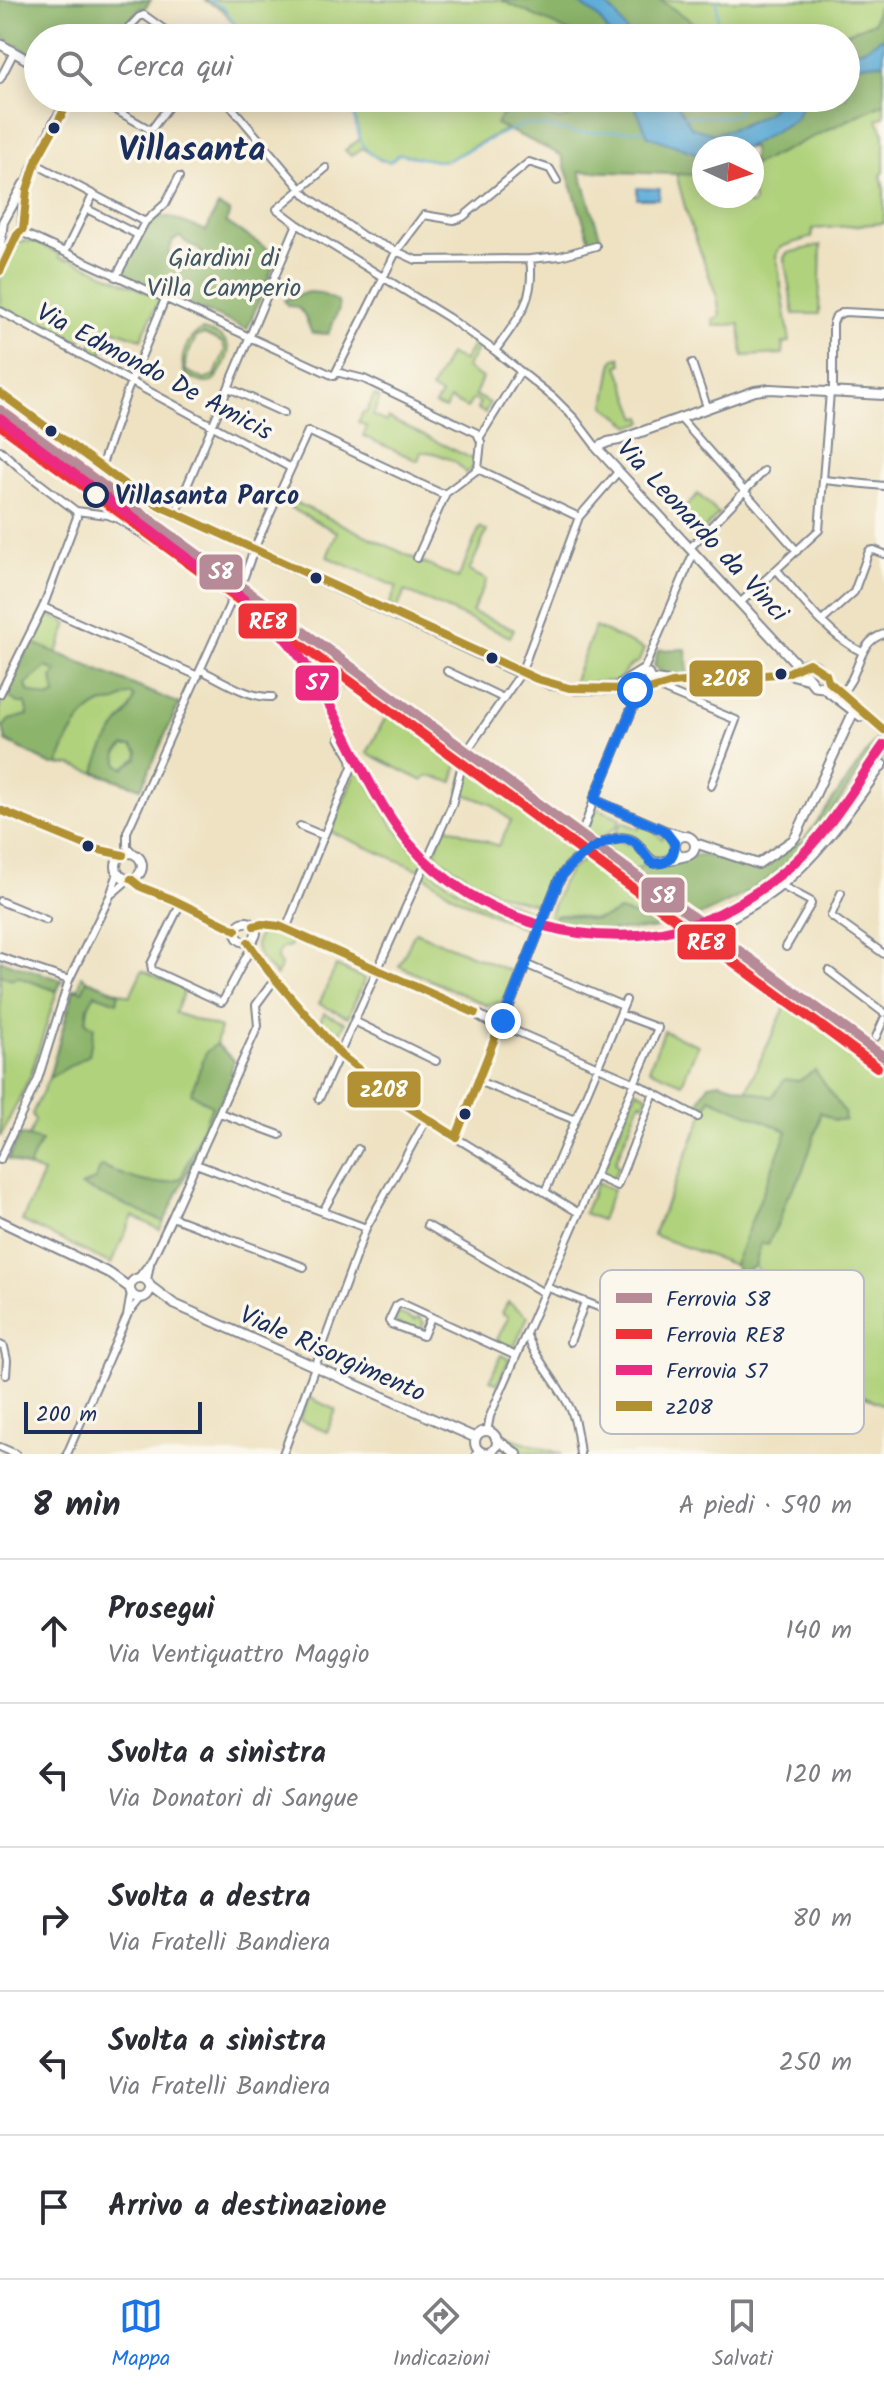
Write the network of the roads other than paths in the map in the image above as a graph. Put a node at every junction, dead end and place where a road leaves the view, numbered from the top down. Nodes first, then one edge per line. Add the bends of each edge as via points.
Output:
1 (132, 24) edge
2 (157, 24) edge
3 (0, 44) edge
4 (14, 52) junction
5 (24, 58) edge
6 (0, 79) edge
7 (59, 112) edge
8 (119, 112) edge
9 (164, 112) edge
10 (236, 112) edge
11 (33, 166) junction
12 (326, 168) dead end
13 (179, 177) dead end
14 (557, 181) dead end
15 (301, 188) junction
16 (93, 195) junction
17 (87, 209) junction
18 (145, 222) junction
19 (297, 224) junction
20 (3, 225) edge
21 (20, 230) junction
22 (138, 235) junction
23 (0, 244) edge
24 (596, 246) dead end
25 (65, 252) junction
26 (396, 252) junction
27 (0, 254) edge
28 (530, 259) junction
29 (116, 277) junction
30 (382, 278) junction
31 (165, 299) junction
32 (0, 311) edge
33 (884, 314) edge
34 (249, 339) junction
35 (495, 351) junction
36 (692, 363) dead end
37 (520, 372) junction
38 (335, 374) junction
39 (132, 381) junction
40 (229, 388) junction
41 (832, 392) junction
42 (0, 393) edge
43 (884, 395) edge
44 (707, 407) junction
45 (284, 413) dead end
46 (680, 418) junction
47 (213, 425) junction
48 (480, 437) junction
49 (0, 450) edge
50 (600, 451) junction
51 (101, 467) junction
52 (291, 468) junction
53 (478, 469) junction
54 (764, 471) dead end
55 (618, 472) junction
56 (824, 480) junction
57 (884, 486) edge
58 (745, 491) junction
59 (446, 493) junction
60 (76, 511) junction
61 (178, 515) junction
62 (579, 517) junction
63 (254, 549) junction
64 (692, 550) junction
65 (797, 551) junction
66 (884, 554) edge
67 (417, 558) dead end
68 (777, 570) junction
69 (244, 577) dead end
70 (740, 603) junction
71 (43, 607) junction
72 (822, 621) junction
73 (884, 634) edge
74 (862, 652) junction
75 (805, 669) junction
76 (447, 671) dead end
77 (199, 673) junction
78 (521, 673) junction
79 (673, 683) junction
80 (655, 684) junction
81 (825, 684) junction
82 (638, 685) junction
83 (0, 694) edge
84 (840, 695) junction
85 (676, 696) junction
86 (272, 697) dead end
87 (503, 698) junction
88 (854, 711) junction
89 (884, 731) edge
90 (339, 738) dead end
91 (471, 745) dead end
92 (463, 761) dead end
93 (884, 764) edge
94 (711, 786) dead end
95 (594, 800) junction
96 (0, 810) edge
97 (300, 826) dead end
98 (583, 830) dead end
99 (665, 831) junction
100 (324, 836) junction
101 (683, 836) junction
102 (695, 843) junction
103 (675, 845) junction
104 (95, 849) junction
105 (128, 855) junction
106 (686, 856) junction
107 (671, 860) junction
108 (117, 869) junction
109 (140, 873) junction
110 (130, 879) junction
111 (782, 886) junction
112 (152, 890) junction
113 (841, 893) dead end
114 (110, 896) junction
115 (0, 901) edge
116 (181, 903) junction
117 (730, 919) dead end
118 (46, 920) dead end
119 (254, 926) junction
120 (286, 929) junction
121 (236, 930) junction
122 (250, 945) junction
123 (786, 947) dead end
124 (884, 954) edge
125 (0, 957) edge
126 (525, 964) junction
127 (377, 970) junction
128 (829, 971) dead end
129 (275, 979) junction
130 (69, 980) junction
131 (620, 1014) junction
132 (884, 1016) edge
133 (354, 1021) junction
134 (500, 1024) junction
135 (876, 1037) dead end
136 (339, 1053) junction
137 (436, 1061) dead end
138 (597, 1067) junction
139 (478, 1081) junction
140 (635, 1083) junction
141 (654, 1093) junction
142 (319, 1099) dead end
143 (220, 1113) junction
144 (698, 1117) dead end
145 (426, 1120) junction
146 (575, 1120) junction
147 (280, 1135) dead end
148 (456, 1137) junction
149 (358, 1149) dead end
150 (0, 1160) edge
151 (196, 1164) junction
152 (595, 1176) junction
153 (545, 1192) junction
154 (323, 1211) junction
155 (579, 1213) junction
156 (172, 1217) junction
157 (0, 1221) edge
158 (427, 1225) dead end
159 (366, 1228) junction
160 (304, 1267) dead end
161 (139, 1284) junction
162 (545, 1290) junction
163 (143, 1298) junction
164 (585, 1302) junction
165 (174, 1304) junction
166 (600, 1308) edge
167 (127, 1316) junction
168 (431, 1317) junction
169 (526, 1333) junction
170 (570, 1342) dead end
171 (0, 1345) edge
172 (516, 1356) junction
173 (316, 1368) junction
174 (6, 1375) dead end
175 (487, 1432) junction
176 (476, 1438) junction
177 (496, 1439) junction
178 (0, 1447) edge
179 (484, 1453) edge
180 (16, 1454) edge
181 (67, 1454) edge
182 (283, 1454) edge
183 (517, 1454) edge
184 (580, 1454) edge

1 - 2 street via 144,15
3 - 4 street
4 - 5 street
4 - 6 street
7 - 11 street
8 - 9 street via 151,130
10 - 15 street
11 - 16 street
11 - 20 street
11 - 21 street
12 - 15 street
13 - 18 street via 165,204
14 - 26 street via 550,169 529,162 463,217 424,215
15 - 19 street via 277,209
15 - 26 street via 363,236
16 - 17 street
16 - 18 street
17 - 22 street
17 - 25 street
18 - 22 street
19 - 30 street
19 - 34 street
20 - 21 street via 9,235
20 - 21 street via 17,216
20 - 23 street
21 - 25 street
21 - 27 street
22 - 29 street
24 - 28 street
25 - 29 street
26 - 28 street via 416,260
26 - 30 street
28 - 35 street via 526,306
29 - 31 street
30 - 35 street
30 - 38 street
31 - 34 street
31 - 39 street
32 - 39 street, Via Edmondo De Amicis
33 - 41 street via 836,316
34 - 38 street
34 - 40 street
35 - 37 street
36 - 44 street
37 - 48 street
37 - 50 street via 575,419
38 - 48 street via 364,379
39 - 47 street, Via Edmondo De Amicis
39 - 51 street
40 - 45 street
40 - 47 street
41 - 43 street
41 - 44 street via 764,389
41 - 56 street
42 - 51 main road
44 - 46 street
46 - 50 street
46 - 58 street
47 - 52 street, Via Edmondo De Amicis
47 - 61 street
48 - 53 street
49 - 60 street
50 - 55 street, Via Leonardo da Vinci
51 - 61 main road
52 - 59 street via 308,431
52 - 63 street
53 - 59 street
53 - 62 street
54 - 58 street
55 - 62 street
55 - 64 street, Via Leonardo da Vinci
56 - 57 street
56 - 65 street via 819,530
58 - 64 street
58 - 65 street
59 - 67 street
60 - 71 street
60 - 77 street via 120,520 225,593 230,600
61 - 63 main road
62 - 78 street
63 - 69 street
63 - 78 main road
64 - 70 street, Via Leonardo da Vinci
64 - 82 street
65 - 68 street
66 - 72 street via 867,553 854,592
68 - 70 street
68 - 72 street
70 - 75 street, Via Leonardo da Vinci
71 - 77 street
71 - 83 street
72 - 74 street
73 - 74 street
74 - 84 street
75 - 79 main road
75 - 81 main road via 818,687
75 - 81 main road via 826,674
76 - 87 street
77 - 86 street
77 - 105 street via 127,832
78 - 82 main road via 590,690
78 - 87 street
79 - 80 main road
79 - 85 street
80 - 82 main road
80 - 82 main road via 647,674
80 - 85 street
81 - 84 main road
82 - 95 street
84 - 88 main road
84 - 89 main road
85 - 94 street via 736,720
87 - 91 street
88 - 89 main road
88 - 102 street via 796,836 758,864
90 - 100 street via 352,767
92 - 127 street via 452,805
93 - 111 street via 822,848
95 - 98 street
95 - 99 street
96 - 104 street
97 - 100 street
99 - 101 street
99 - 103 street
100 - 120 street
101 - 102 street
101 - 103 street
102 - 106 street
103 - 106 street
103 - 107 street
104 - 105 street
104 - 108 street
105 - 108 street via 119,859
105 - 109 street via 140,860
106 - 107 street
107 - 126 street via 653,863 636,843 617,838 569,866
108 - 110 street
108 - 114 street
109 - 110 street
109 - 112 street
110 - 112 street
110 - 114 street
111 - 117 street
111 - 123 street via 811,904
112 - 116 street
113 - 124 street via 831,916
114 - 130 street
115 - 118 street
116 - 121 street
116 - 122 street via 152,970 221,1002
119 - 120 street
119 - 121 street via 244,923
119 - 122 street
120 - 127 street
121 - 122 street
122 - 129 street
125 - 130 street
126 - 131 street via 624,1003
126 - 134 street
127 - 133 street
127 - 134 street
128 - 132 street
129 - 136 street
129 - 143 street via 256,1005 258,1026
130 - 150 street via 38,1079
131 - 138 street
131 - 140 street via 658,1028
132 - 135 street
133 - 136 street
133 - 137 street
134 - 138 street
134 - 139 street
136 - 142 street
136 - 145 street
138 - 140 street
138 - 146 street
139 - 146 street
139 - 148 street
140 - 141 street
140 - 152 street
141 - 144 street
141 - 152 street via 617,1186
143 - 147 street
143 - 151 street
145 - 148 street
145 - 159 street
146 - 153 street
148 - 153 street
149 - 154 street
151 - 154 street
151 - 156 street
152 - 155 street
153 - 155 street
154 - 159 street
155 - 162 street
156 - 160 street
156 - 161 street
157 - 161 street, Viale Risorgimento
158 - 162 street
159 - 173 street
161 - 163 street, Viale Risorgimento
161 - 163 street via 149,1292
161 - 165 street, Viale Risorgimento
161 - 167 street
162 - 164 street
162 - 169 street
163 - 165 street, Viale Risorgimento
163 - 167 street
164 - 166 street
164 - 170 street
165 - 173 street, Viale Risorgimento
167 - 181 street
168 - 168 street via 398,1303 389,1321 423,1336
168 - 172 street
169 - 172 street
169 - 184 street via 569,1406
171 - 174 street via 6,1353
172 - 175 street
173 - 176 street, Viale Risorgimento
173 - 182 street
175 - 176 street
175 - 177 street
176 - 179 street
177 - 179 street via 496,1447
177 - 183 street
178 - 180 street

